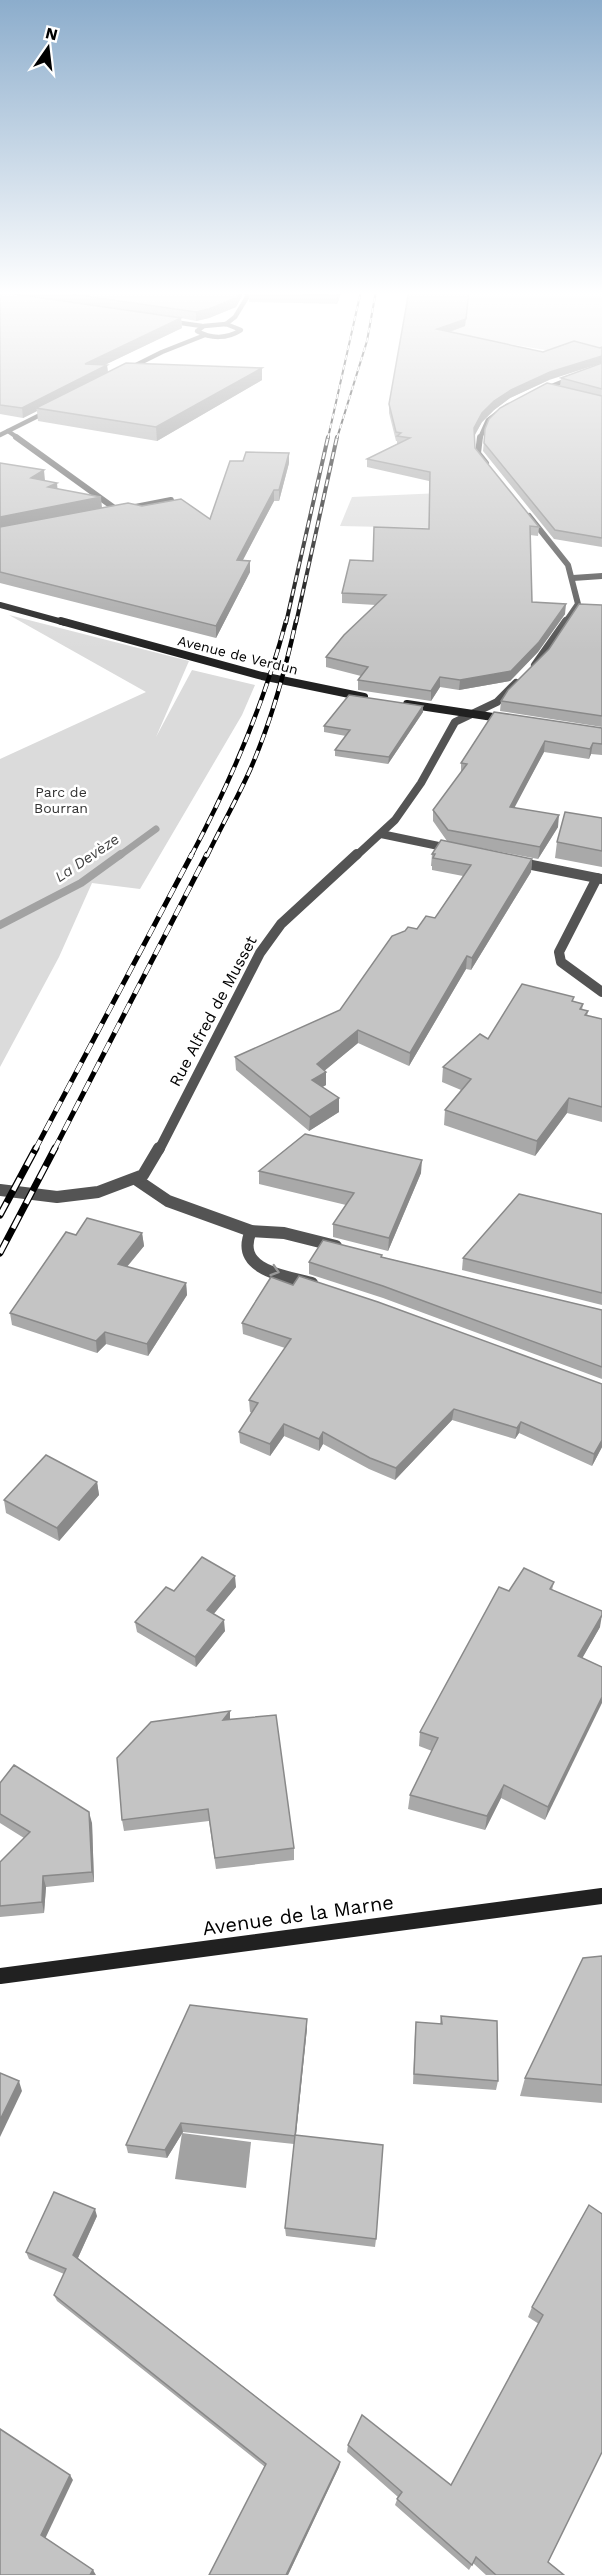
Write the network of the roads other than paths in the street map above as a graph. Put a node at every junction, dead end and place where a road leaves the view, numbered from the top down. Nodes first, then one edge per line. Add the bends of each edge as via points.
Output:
1 (46, 411) edge
2 (501, 411) edge
3 (8, 431) junction
4 (0, 435) edge
5 (489, 466) edge
6 (171, 500) edge
7 (523, 508) edge
8 (117, 510) junction
9 (108, 512) edge
10 (602, 576) edge
11 (573, 578) junction
12 (0, 605) edge
13 (531, 668) edge
14 (518, 681) edge
15 (372, 699) edge
16 (394, 702) edge
17 (473, 714) junction
18 (516, 720) edge
19 (381, 834) junction
20 (460, 850) edge
21 (506, 860) edge
22 (599, 878) edge
23 (602, 992) edge
24 (137, 1180) junction
25 (0, 1190) edge
26 (251, 1231) junction
27 (352, 1250) edge
28 (324, 1287) edge
29 (602, 1896) edge
30 (0, 1976) edge

1 - 3 street
2 - 5 street via 488,419 480,432 478,453
3 - 4 street
3 - 8 street
6 - 8 street
7 - 11 street via 562,557
8 - 9 street
10 - 11 street
11 - 13 street via 578,604
12 - 15 main road, Avenue de Verdun via 250,673
14 - 17 street, Rue Alfred de Musset via 497,702
16 - 17 main road
17 - 18 main road
17 - 19 street, Rue Alfred de Musset via 454,722 421,783
19 - 20 street
19 - 24 street, Rue Alfred de Musset via 281,924 260,953 153,1162
21 - 22 street
22 - 23 street via 559,951 561,962
24 - 25 street via 73,1198
24 - 26 street via 168,1201
26 - 27 street via 279,1232
26 -> 28 street via 244,1248 256,1265
29 - 30 main road, Avenue de la Marne

